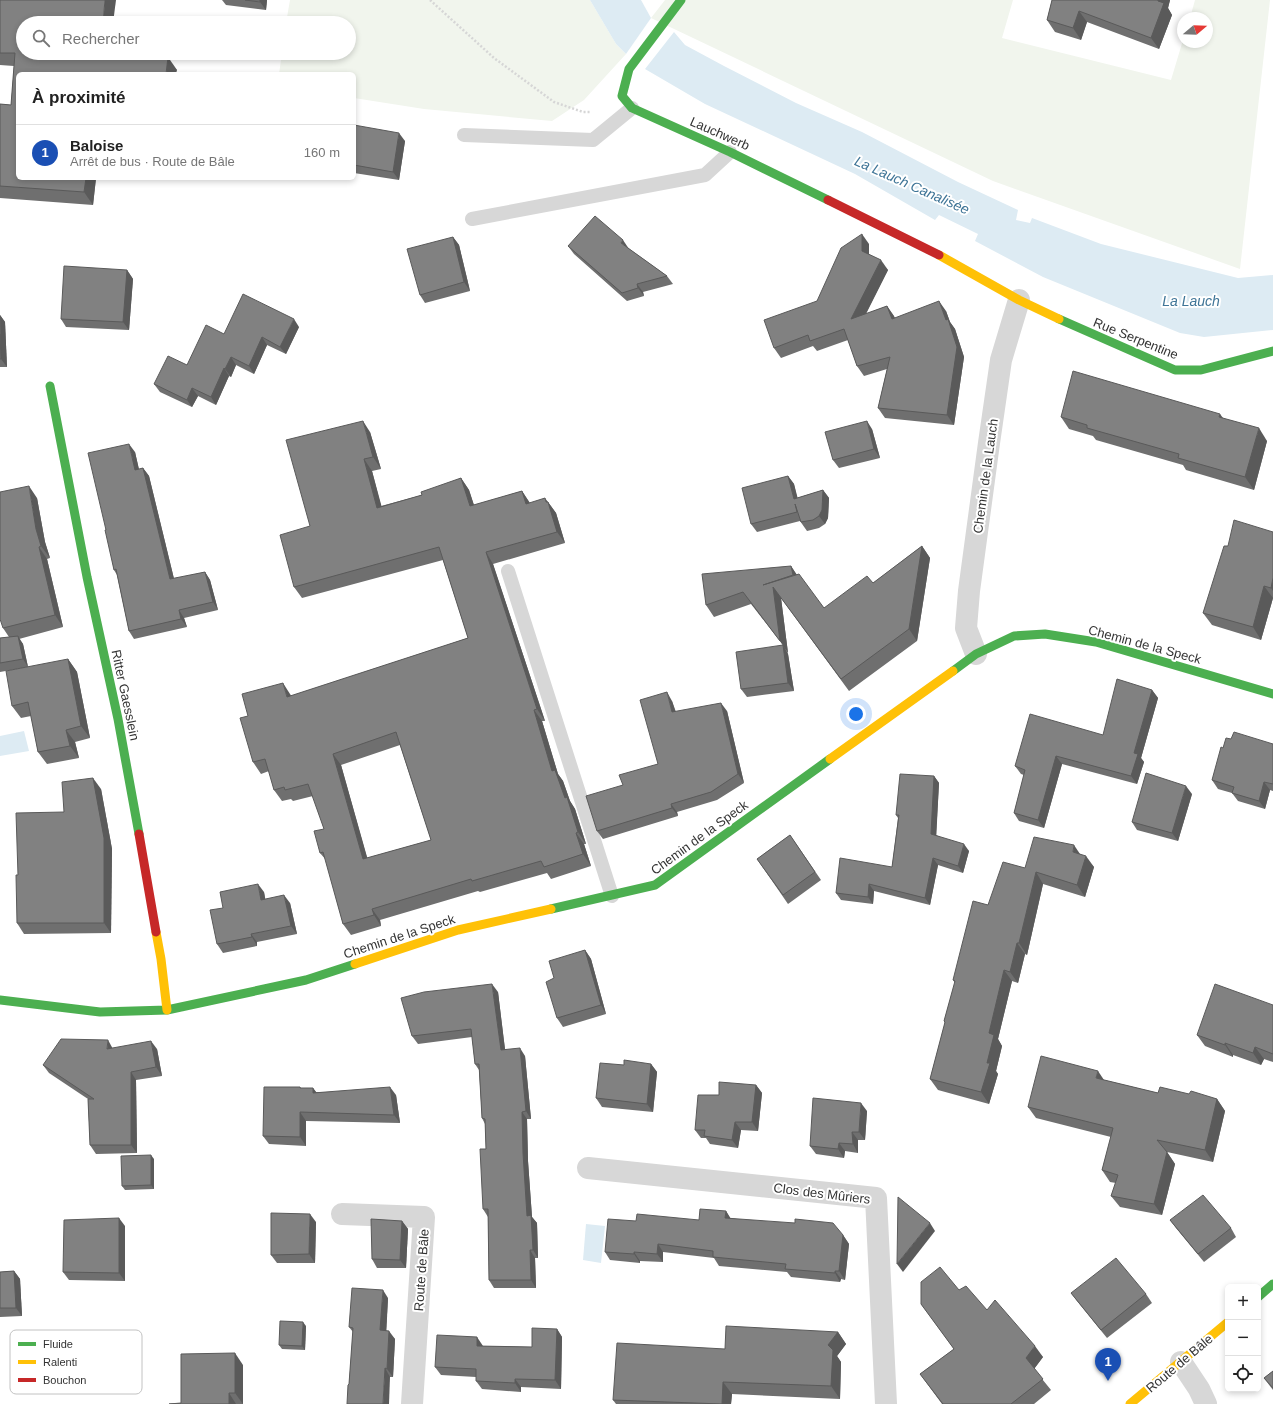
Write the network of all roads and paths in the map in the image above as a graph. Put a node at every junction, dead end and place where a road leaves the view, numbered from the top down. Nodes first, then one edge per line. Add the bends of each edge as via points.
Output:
1 (430, 0) edge
2 (681, 0) edge
3 (622, 96) junction
4 (632, 108) junction
5 (464, 135) dead end
6 (730, 152) junction
7 (472, 219) dead end
8 (1019, 300) junction
9 (1273, 351) edge
10 (50, 386) dead end
11 (508, 571) dead end
12 (976, 654) junction
13 (1273, 694) edge
14 (612, 896) junction
15 (0, 1000) edge
16 (167, 1010) junction
17 (588, 1168) dead end
18 (342, 1214) dead end
19 (1273, 1284) edge
20 (1261, 1294) edge
21 (1225, 1325) edge
22 (1181, 1362) junction
23 (412, 1404) edge
24 (886, 1404) edge
25 (1130, 1404) edge
26 (1206, 1404) edge

1 - 3 path via 494,58 554,102 583,112 604,110
2 - 3 street via 629,69
3 - 4 street, Lauchwerb
4 - 5 lane via 593,140
4 - 6 street, Lauchwerb
6 - 7 lane via 705,175
6 - 8 street, Lauchwerb via 919,244
8 - 9 street, Rue Serpentine via 1175,370 1201,370
8 - 12 street, Chemin de la Lauch via 1001,360 969,592 966,628
10 - 16 street, Ritter Gaesslein via 118,720 161,959
11 - 14 lane
12 - 13 street, Chemin de la Speck via 1014,636 1045,634 1096,642
12 - 14 street, Chemin de la Speck via 655,885
14 - 16 street, Chemin de la Speck via 458,930 306,980
15 - 16 street, Chemin de la Speck via 100,1012
17 - 24 street, Clos des Mûriers via 876,1198
18 - 23 street, Route de Bâle via 424,1217
19 - 20 street
21 - 22 street, Route de Bâle
22 - 25 street, Route de Bâle
22 - 26 street

